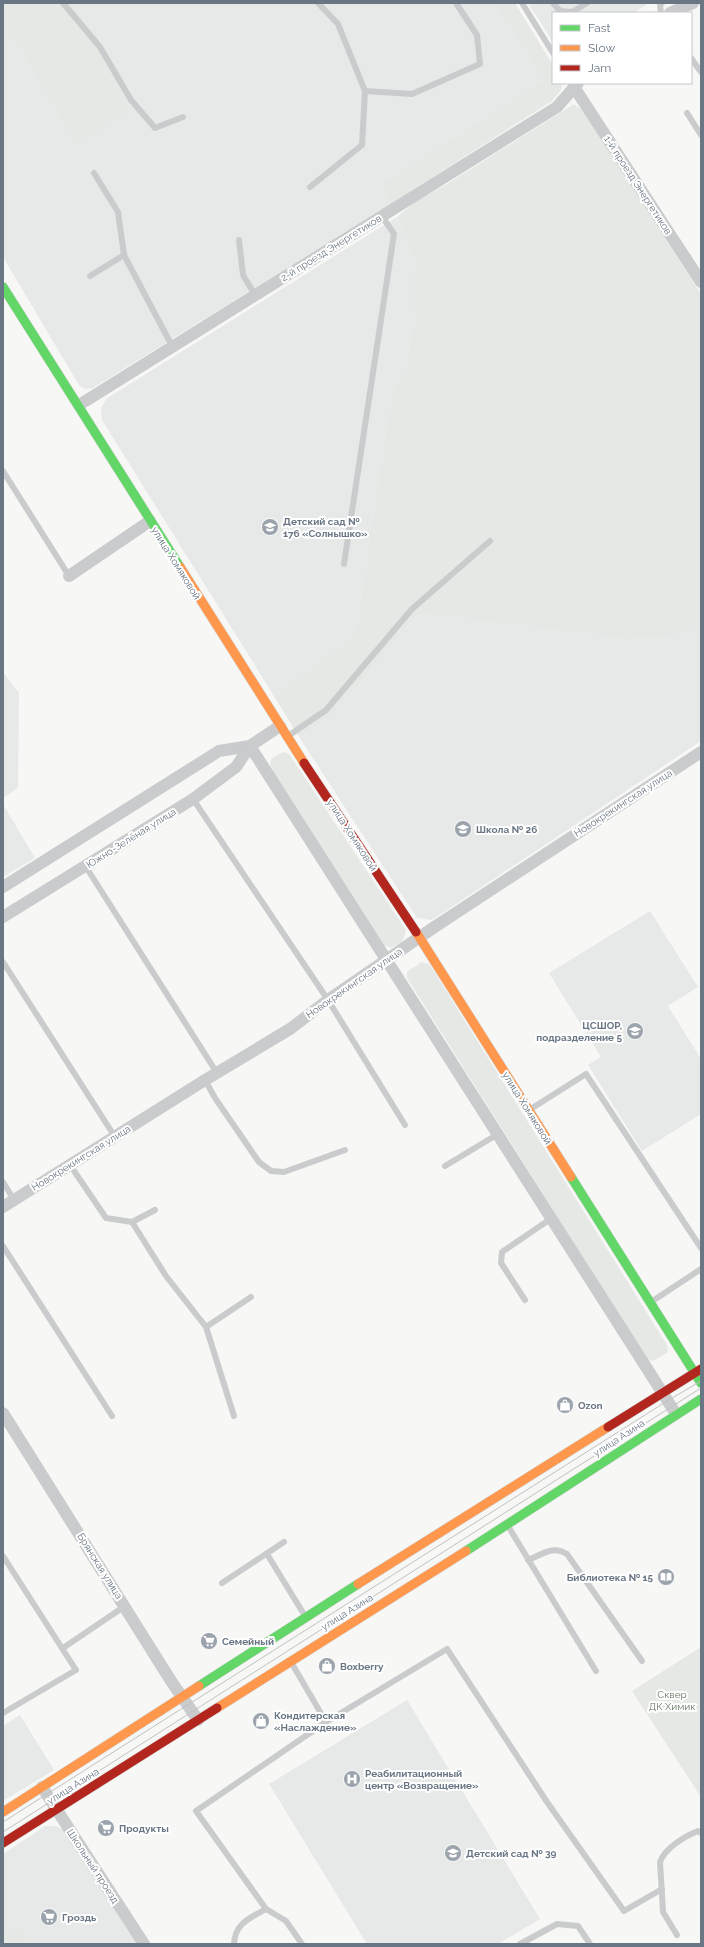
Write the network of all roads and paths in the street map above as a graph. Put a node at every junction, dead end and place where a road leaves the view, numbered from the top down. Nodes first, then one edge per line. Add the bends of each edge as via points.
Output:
1 (63, 3) edge
2 (318, 3) edge
3 (456, 3) edge
4 (522, 3) edge
5 (553, 3) edge
6 (587, 3) edge
7 (693, 3) edge
8 (672, 12) edge
9 (552, 51) edge
10 (692, 59) edge
11 (701, 72) edge
12 (574, 84) edge
13 (365, 90) junction
14 (687, 113) dead end
15 (183, 117) dead end
16 (701, 135) edge
17 (94, 173) dead end
18 (310, 187) dead end
19 (382, 216) junction
20 (239, 240) dead end
21 (124, 255) junction
22 (90, 276) dead end
23 (701, 282) edge
24 (3, 286) edge
25 (255, 295) junction
26 (172, 346) junction
27 (79, 405) junction
28 (3, 471) edge
29 (150, 521) junction
30 (490, 541) dead end
31 (344, 564) dead end
32 (69, 576) joint
33 (280, 726) junction
34 (287, 737) junction
35 (250, 746) junction
36 (701, 752) edge
37 (193, 799) junction
38 (86, 867) junction
39 (3, 887) edge
40 (3, 917) edge
41 (419, 938) junction
42 (386, 960) junction
43 (3, 962) edge
44 (328, 1000) junction
45 (217, 1073) junction
46 (205, 1080) junction
47 (528, 1110) junction
48 (405, 1125) dead end
49 (498, 1134) junction
50 (115, 1137) junction
51 (345, 1150) dead end
52 (70, 1165) junction
53 (446, 1166) dead end
54 (3, 1182) edge
55 (14, 1200) junction
56 (3, 1207) edge
57 (155, 1210) dead end
58 (552, 1218) junction
59 (132, 1222) junction
60 (3, 1246) edge
61 (701, 1248) edge
62 (701, 1269) edge
63 (251, 1297) dead end
64 (525, 1300) dead end
65 (650, 1303) junction
66 (206, 1327) junction
67 (698, 1371) edge
68 (701, 1383) edge
69 (663, 1394) junction
70 (701, 1398) edge
71 (3, 1413) edge
72 (676, 1414) junction
73 (112, 1416) dead end
74 (234, 1416) dead end
75 (507, 1525) junction
76 (284, 1542) dead end
77 (267, 1554) junction
78 (3, 1556) edge
79 (528, 1560) junction
80 (222, 1583) dead end
81 (125, 1606) junction
82 (306, 1617) junction
83 (63, 1648) junction
84 (291, 1660) junction
85 (642, 1661) dead end
86 (596, 1671) dead end
87 (182, 1696) junction
88 (3, 1713) edge
89 (198, 1720) junction
90 (326, 1722) junction
91 (42, 1787) junction
92 (57, 1810) junction
93 (3, 1812) edge
94 (701, 1833) edge
95 (3, 1843) edge
96 (662, 1889) junction
97 (266, 1909) junction
98 (677, 1935) dead end
99 (144, 1944) edge
100 (234, 1944) edge
101 (302, 1944) edge
102 (520, 1944) edge
103 (590, 1944) edge

1 - 15 lane via 100,47 131,100 155,128
2 - 13 lane via 338,24
3 - 13 lane via 477,35 480,64 412,94
4 - 9 lane
5 - 6 lane via 560,11 572,12
7 - 8 street
10 - 11 lane
12 - 19 street, 2-й проезд Энергетиков via 557,107
12 - 23 street, 1-й проезд Энергетиков
13 - 18 lane via 362,145
14 - 16 lane
17 - 21 lane via 118,212
19 - 25 street, 2-й проезд Энергетиков
19 - 31 lane via 394,234
20 - 25 lane via 244,275
21 - 22 lane
21 - 26 lane
24 - 27 main road, улица Хомяковой
25 - 26 street, 2-й проезд Энергетиков
26 - 27 street, 2-й проезд Энергетиков
27 - 29 main road, улица Хомяковой
28 - 32 lane
29 - 32 street
29 - 33 main road, улица Хомяковой
30 - 34 lane via 412,609 326,710
33 - 34 main road, улица Хомяковой
33 - 35 street, Южно-Зелёная улица
34 - 41 main road, улица Хомяковой
35 - 37 street, Южно-Зелёная улица via 236,767
35 - 39 street, Южно-Зелёная улица via 219,751
35 - 42 street
36 - 41 street, Новокрекингская улица
37 - 38 street, Южно-Зелёная улица
37 - 44 lane
38 - 40 street, Южно-Зелёная улица
38 - 45 lane
41 - 42 street, Новокрекингская улица
41 - 47 main road, улица Хомяковой
42 - 44 street, Новокрекингская улица
42 - 49 street
43 - 50 lane
44 - 45 street, Новокрекингская улица via 290,1029
44 - 48 lane
45 - 46 street, Новокрекингская улица
46 - 50 street, Новокрекингская улица
46 - 51 lane via 259,1162 272,1171 284,1172
47 - 61 lane via 586,1074
47 - 65 main road, улица Хомяковой
49 - 53 lane
49 - 58 street
50 - 52 street, Новокрекингская улица
52 - 55 street, Новокрекингская улица
52 - 59 lane via 106,1218
54 - 55 lane
55 - 56 street, Новокрекингская улица
57 - 59 lane
58 - 64 lane via 502,1252 501,1263
58 - 69 street
59 - 66 lane via 166,1276
60 - 73 lane
62 - 65 lane
63 - 66 lane
65 - 67 main road, улица Хомяковой
66 - 74 lane
67 - 68 main road, улица Хомяковой
67 - 69 main road, улица Азина
69 - 72 street
69 - 82 main road, улица Азина
70 - 72 main road, улица Азина
71 - 81 street, Брянская улица
72 - 75 main road, улица Азина
75 - 79 lane
75 - 84 main road, улица Азина
76 - 77 lane
77 - 80 lane
77 - 82 lane
78 - 83 lane
79 - 85 lane via 552,1550 560,1549 567,1554
79 - 86 lane
81 - 83 lane
81 - 87 street, Брянская улица
82 - 87 main road, улица Азина
83 - 88 lane via 76,1670
84 - 89 main road, улица Азина
84 - 90 lane
87 - 89 street, Брянская улица
87 - 91 main road, улица Азина
89 - 92 main road, улица Азина
90 - 96 lane via 447,1649 547,1802 624,1911
90 - 97 lane via 196,1811
91 - 92 street, Школьный проезд
91 - 93 main road, улица Азина
92 - 95 main road, улица Азина
92 - 99 street, Школьный проезд
94 - 96 lane via 698,1831 689,1834 663,1855 660,1862
96 - 98 lane via 663,1912
97 - 100 lane via 245,1920 234,1934
97 - 101 lane via 286,1921
102 - 103 lane via 557,1924 578,1926

